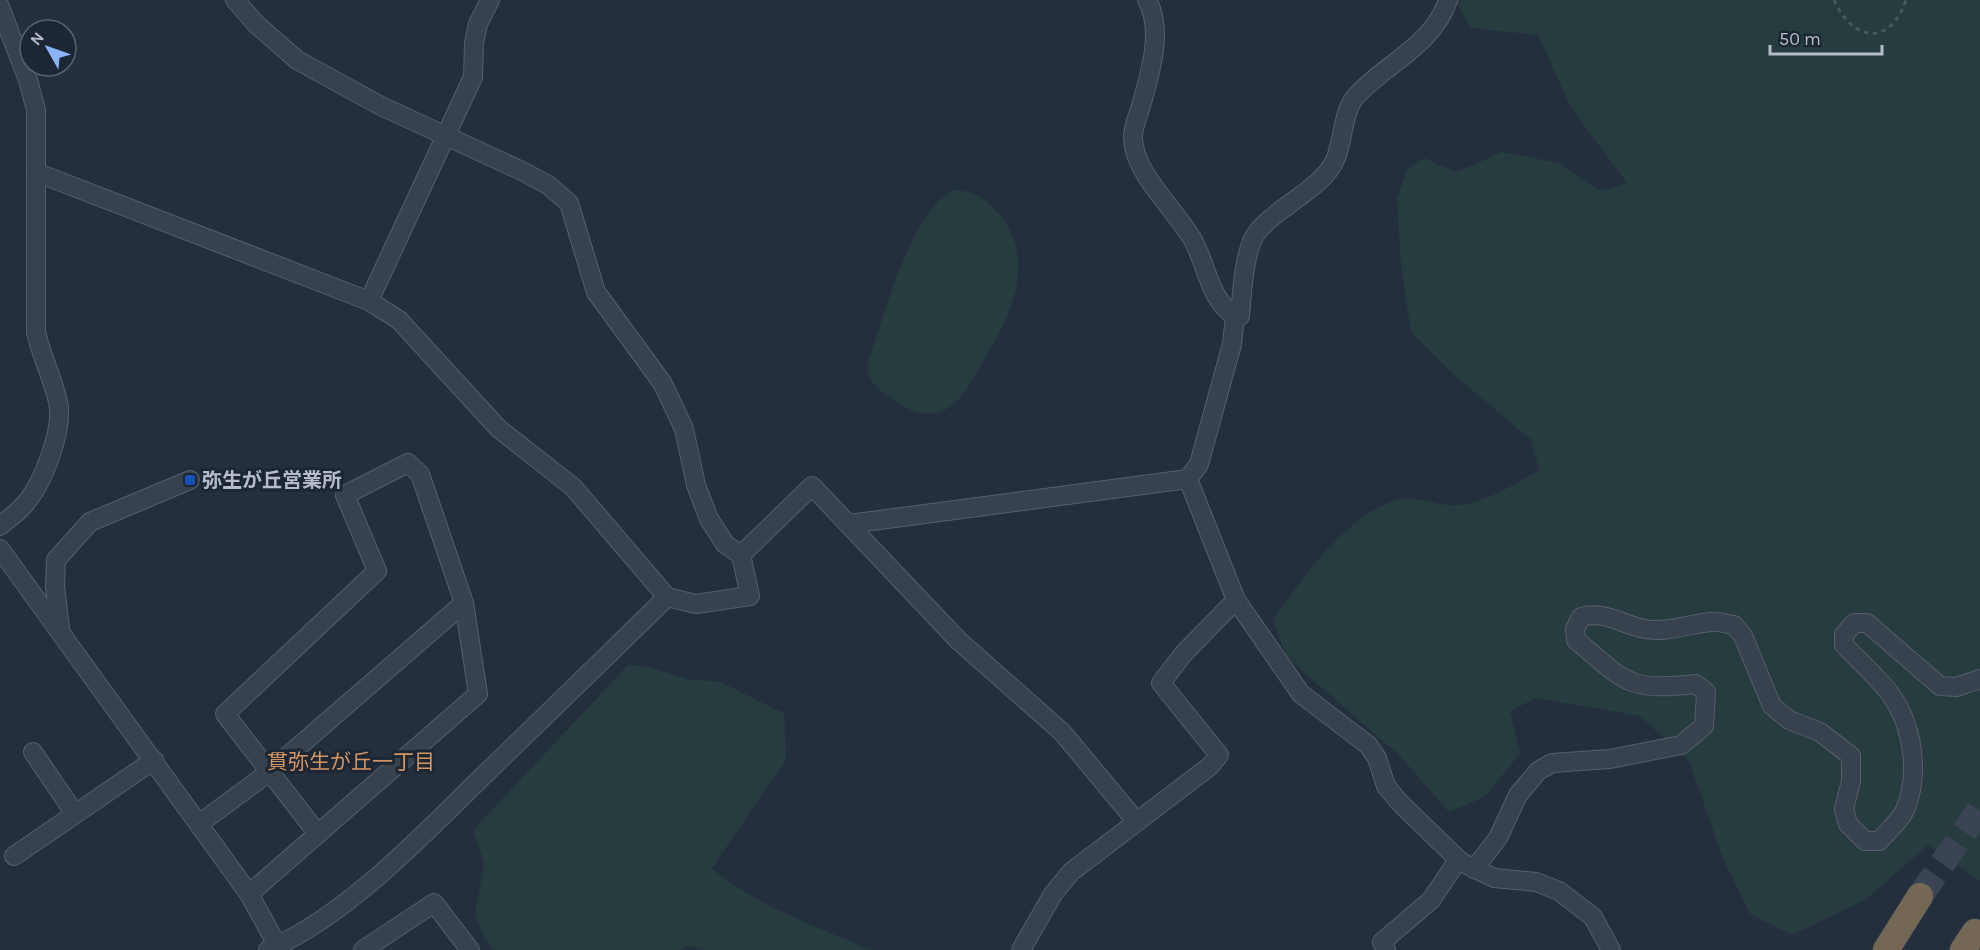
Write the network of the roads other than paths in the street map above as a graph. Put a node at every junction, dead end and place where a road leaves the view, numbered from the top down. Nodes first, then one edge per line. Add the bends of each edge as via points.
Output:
1 (234, 0) edge
2 (490, 0) edge
3 (1147, 0) edge
4 (1448, 0) edge
5 (0, 7) edge
6 (445, 134) junction
7 (38, 173) junction
8 (369, 302) junction
9 (1236, 316) junction
10 (1188, 479) junction
11 (190, 480) dead end
12 (849, 524) junction
13 (0, 526) edge
14 (0, 549) edge
15 (741, 555) junction
16 (667, 597) junction
17 (1236, 600) junction
18 (464, 603) junction
19 (60, 631) junction
20 (1980, 679) edge
21 (33, 752) dead end
22 (154, 760) junction
23 (268, 773) junction
24 (75, 814) junction
25 (1136, 821) junction
26 (199, 824) junction
27 (318, 834) junction
28 (14, 856) dead end
29 (1466, 864) junction
30 (249, 894) junction
31 (1920, 896) tunnel mouth
32 (275, 949) edge
33 (363, 950) edge
34 (470, 950) edge
35 (1020, 950) edge
36 (1386, 950) edge
37 (1611, 950) edge
38 (1886, 950) edge

1 - 6 street via 297,60 381,106
2 - 6 street via 478,24 473,77
3 - 9 street via 1156,19 1150,75 1134,128 1136,155 1194,242 1206,278 1227,311
4 - 9 street via 1443,15 1423,39 1355,97 1335,162 1257,231 1247,264 1240,316
5 - 7 street via 36,110
6 - 8 street
6 - 15 street via 548,185 569,202 596,292 663,384 684,429 696,484 709,519 725,544
7 - 8 street
7 - 13 street via 36,332 58,401 60,421 53,451 26,504
8 - 16 street via 399,320 499,429 573,487
9 - 10 street via 1199,464
10 - 12 street
10 - 17 street
11 - 19 street via 90,522 56,560
12 - 15 street via 812,486
12 - 25 street via 959,641 1062,732
14 - 19 street
15 - 16 street via 750,596 696,604
16 - 32 street via 441,818 341,906
17 - 25 street via 1184,653 1161,683 1219,755 1210,766
17 - 29 street via 1301,694 1368,745 1377,758 1386,786
18 - 23 street
18 - 23 street via 420,474 408,463 345,495 377,571 225,714
18 - 27 street via 478,694
19 - 22 street
20 - 29 street via 1956,687 1940,686 1867,623 1854,623 1844,635 1844,645 1891,694 1911,740 1913,773 1905,810 1879,842 1865,841 1848,824 1844,809 1851,781 1851,756 1820,732 1789,720 1772,706 1743,636 1734,625 1713,622 1672,629 1645,628 1611,617 1581,617 1575,629 1576,640 1620,677 1633,684 1657,688 1696,684 1706,692 1704,726 1681,745 1611,759 1552,763 1538,771 1518,795 1498,838
21 - 24 street
22 - 24 street
22 - 26 street
23 - 26 street
23 - 27 street
24 - 28 street
25 - 35 street via 1071,872 1053,894
26 - 30 street
27 - 30 street
29 - 36 street via 1382,942
29 - 37 street via 1494,878 1536,882 1559,891 1593,917
30 - 32 street
31 - 38 highway
33 - 34 street via 434,903

